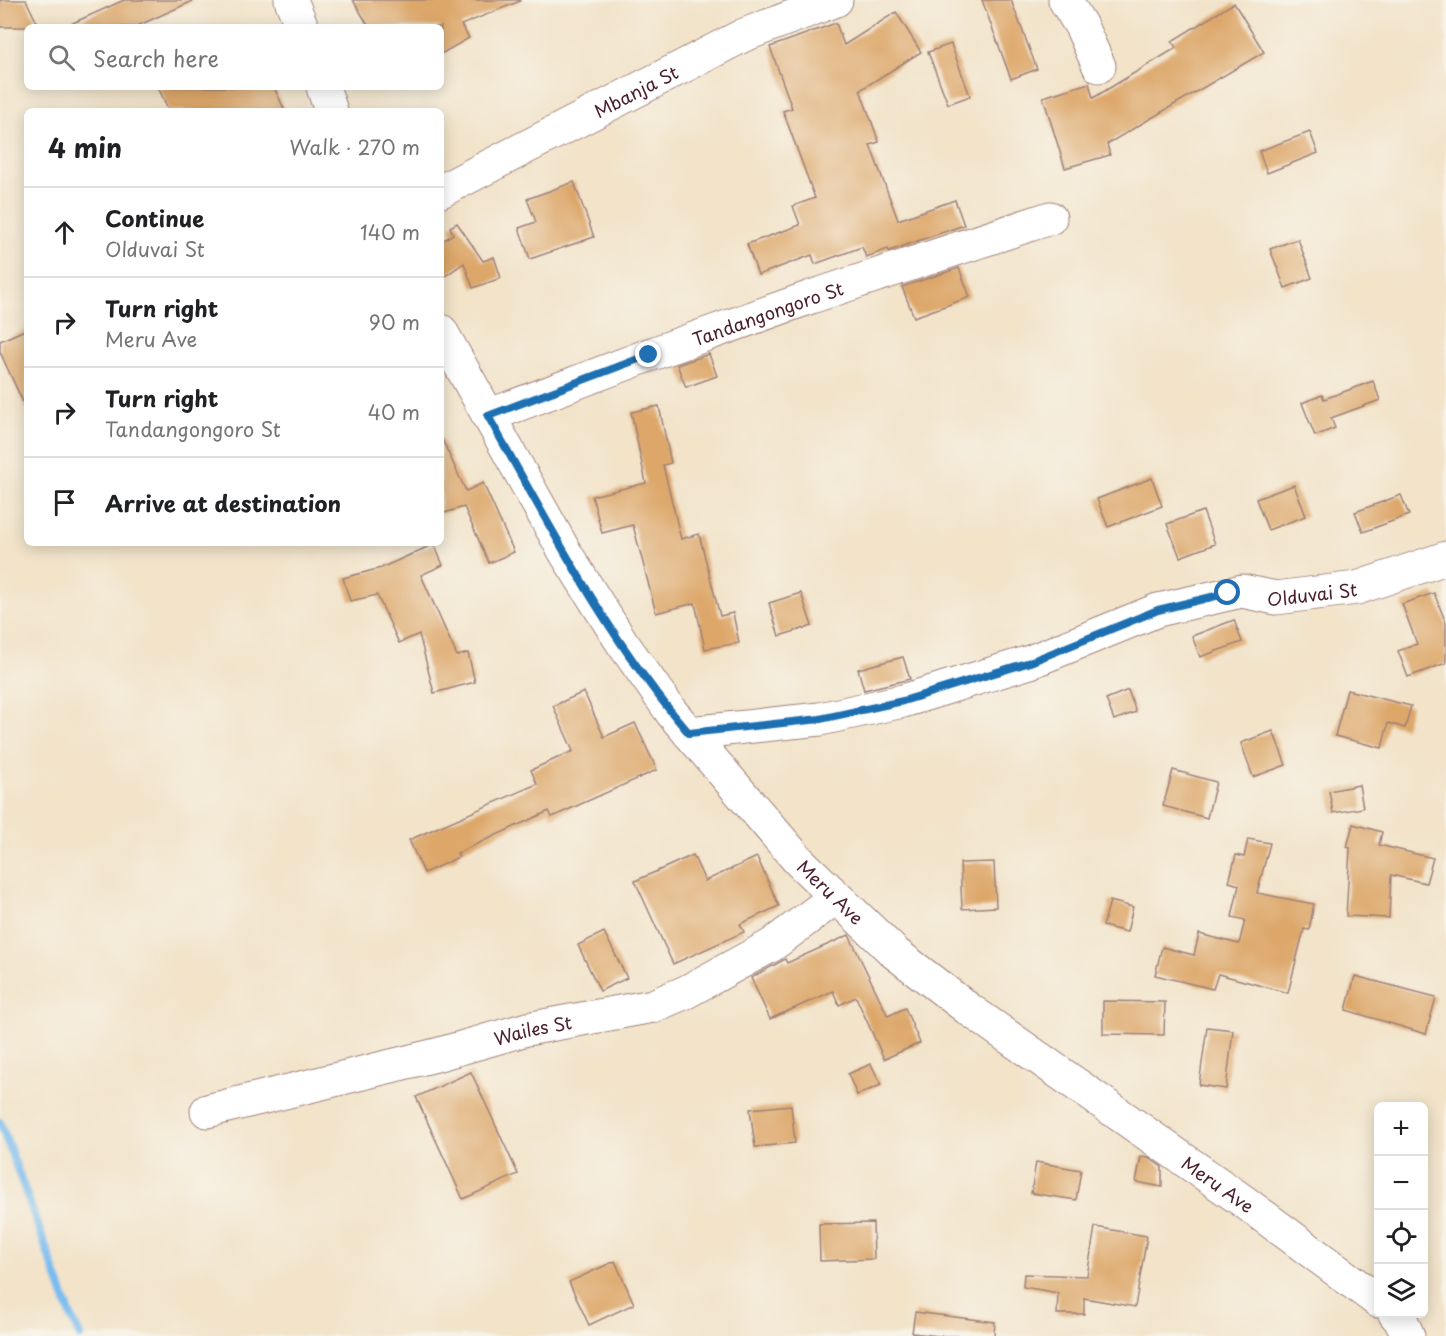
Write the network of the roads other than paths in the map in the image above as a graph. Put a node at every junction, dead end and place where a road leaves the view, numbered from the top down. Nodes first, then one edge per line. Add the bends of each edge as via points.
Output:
1 (291, 0) edge
2 (836, 0) edge
3 (1065, 0) edge
4 (301, 24) edge
5 (1100, 66) dead end
6 (324, 90) edge
7 (330, 108) edge
8 (444, 189) edge
9 (1050, 218) dead end
10 (444, 336) edge
11 (488, 416) junction
12 (1446, 558) edge
13 (689, 733) junction
14 (836, 897) junction
15 (207, 1111) dead end
16 (1374, 1297) edge
17 (1398, 1318) edge
18 (1408, 1336) edge

1 - 4 street
2 - 8 street, Mbanja St via 744,35
3 - 5 street
6 - 7 street
9 - 11 street, Tandangongoro St via 801,301
10 - 11 street, Meru Ave
11 - 13 street, Meru Ave via 596,603
12 - 13 street, Olduvai St via 1357,588 1276,598 1242,591 1158,610 1030,662 903,701 820,719
13 - 14 street, Meru Ave via 798,860
14 - 15 street, Wailes St via 772,945 653,1006 527,1029
14 - 16 street, Meru Ave via 895,953 967,1008
17 - 18 street

